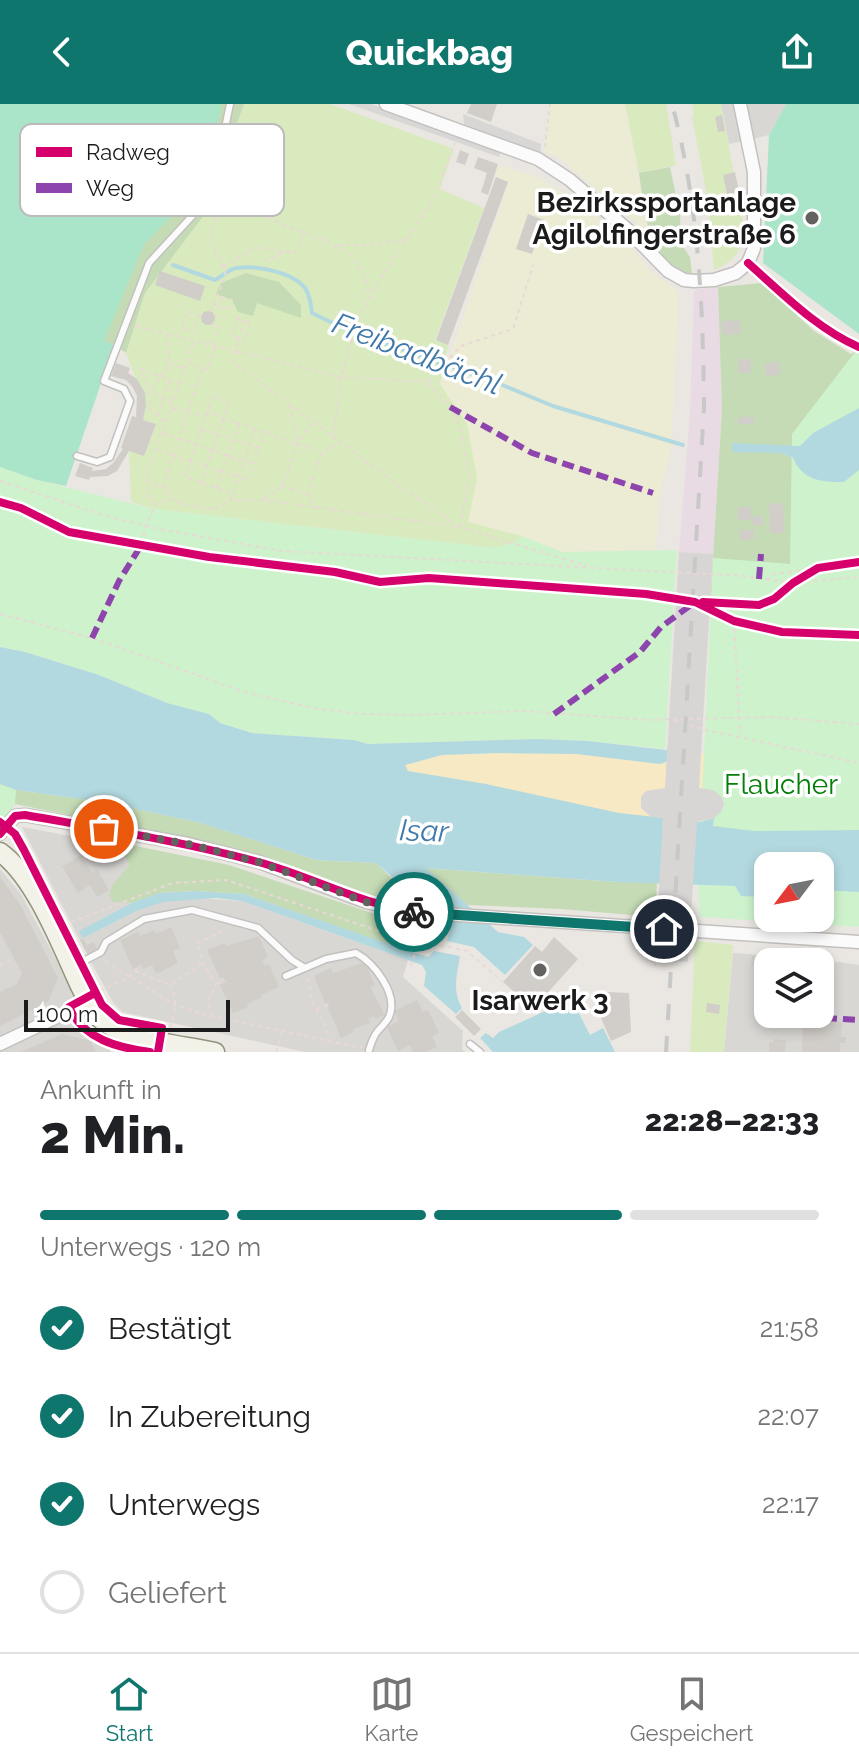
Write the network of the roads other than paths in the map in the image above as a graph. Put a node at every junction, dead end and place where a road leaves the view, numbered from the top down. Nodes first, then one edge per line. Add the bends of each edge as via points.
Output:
1 (230, 104) edge
2 (386, 104) edge
3 (754, 104) edge
4 (741, 108) edge
5 (226, 124) edge
6 (192, 216) edge
7 (77, 456) dead end
8 (0, 834) edge
9 (0, 852) edge
10 (859, 942) edge
11 (80, 963) road end
12 (305, 968) junction
13 (286, 976) dead end
14 (92, 998) junction
15 (0, 1044) edge
16 (136, 1044) edge
17 (470, 1044) dead end
18 (369, 1050) road end
19 (215, 1052) edge
20 (480, 1052) edge

1 - 5 lane
2 - 4 street via 538,159 570,180 684,280 736,273 754,248 754,172
3 - 4 street
6 - 7 lane via 149,263 104,381 124,389 130,401 110,457 97,462
8 - 10 street via 15,816 25,815 188,844 289,871 366,902 420,912
9 - 14 main road via 20,870
11 - 12 lane via 144,919 192,910 258,928
12 - 13 lane
12 - 18 lane via 356,953 367,959 392,1006
14 - 15 street
14 - 16 main road via 101,1021
16 - 19 main road
17 - 20 lane

